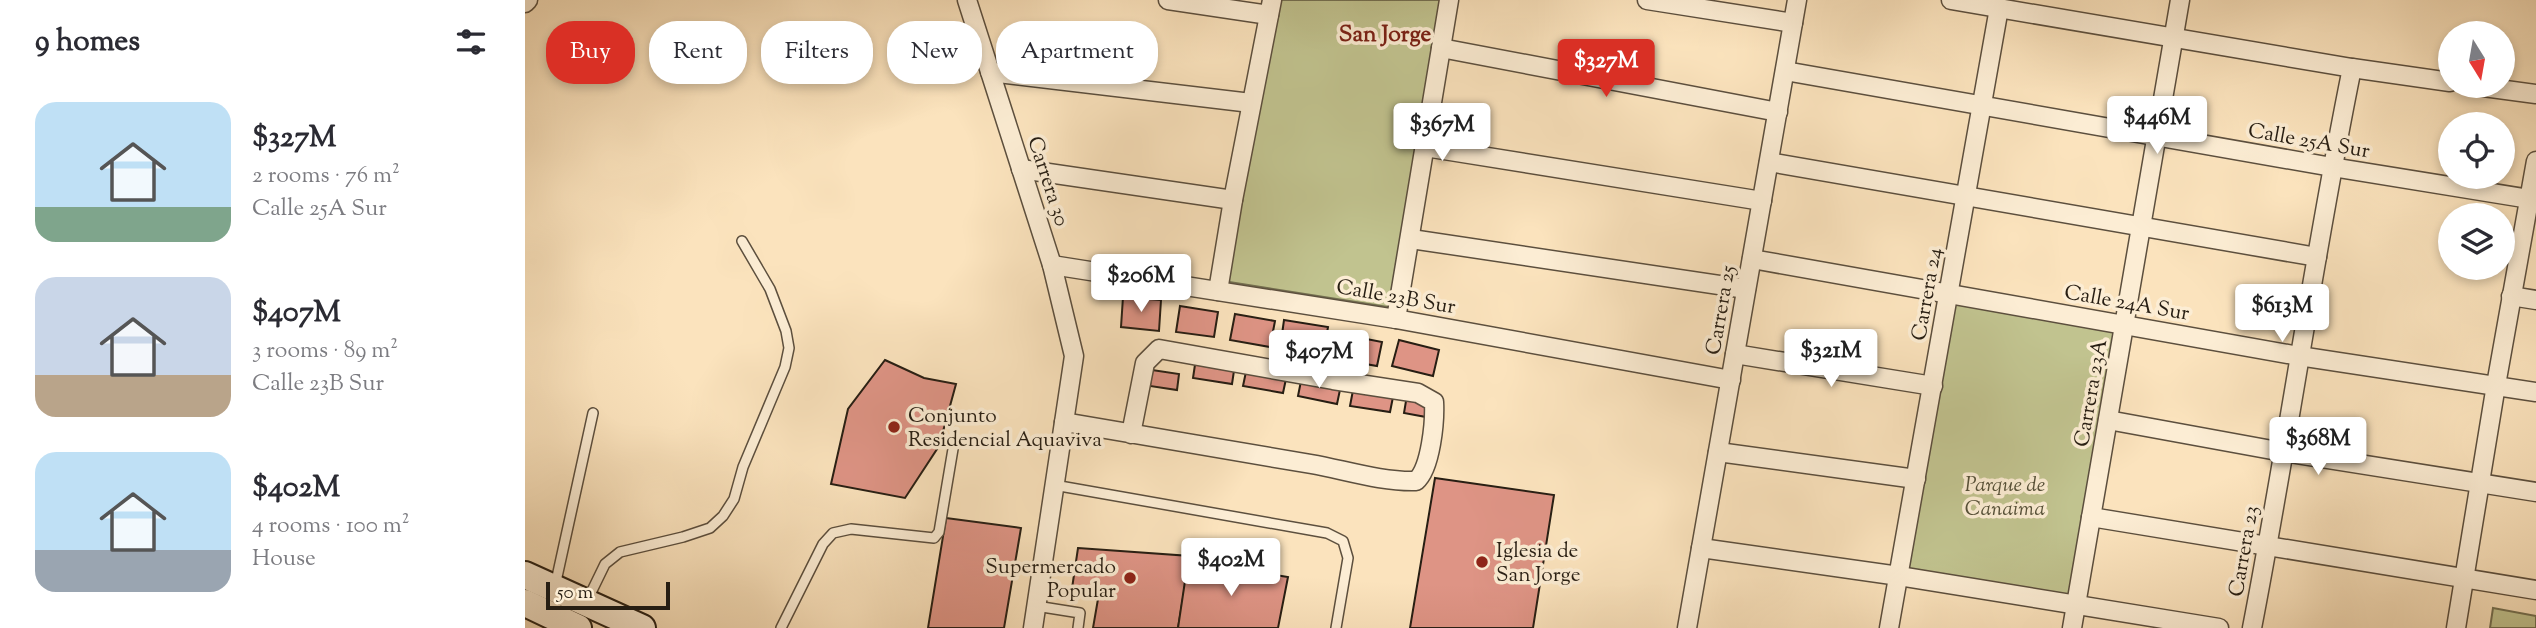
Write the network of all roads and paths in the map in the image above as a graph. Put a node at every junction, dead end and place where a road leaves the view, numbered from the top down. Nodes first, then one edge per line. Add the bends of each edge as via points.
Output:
1 (967, 0) edge
2 (1168, 0) edge
3 (1449, 0) edge
4 (1647, 0) edge
5 (1797, 0) edge
6 (1951, 0) edge
7 (2181, 0) edge
8 (1271, 7) edge
9 (1999, 8) junction
10 (1793, 23) junction
11 (2174, 38) junction
12 (1441, 48) junction
13 (2352, 68) junction
14 (1785, 71) junction
15 (990, 72) junction
16 (2438, 80) edge
17 (2515, 91) edge
18 (2536, 94) edge
19 (1251, 103) junction
20 (1982, 106) junction
21 (1778, 112) junction
22 (2157, 136) junction
23 (1425, 148) junction
24 (1769, 162) junction
25 (2536, 162) edge
26 (2332, 167) junction
27 (1021, 169) junction
28 (1966, 196) junction
29 (2532, 199) edge
30 (1233, 200) junction
31 (1762, 201) junction
32 (2141, 227) junction
33 (1411, 239) junction
34 (741, 241) dead end
35 (2317, 257) junction
36 (1752, 259) junction
37 (1052, 265) junction
38 (1747, 289) junction
39 (1218, 291) junction
40 (1949, 294) junction
41 (2511, 296) junction
42 (2536, 300) edge
43 (1397, 319) junction
44 (2124, 325) junction
45 (1735, 354) junction
46 (2299, 356) junction
47 (1731, 380) junction
48 (2495, 384) junction
49 (1933, 386) junction
50 (2536, 392) edge
51 (593, 413) dead end
52 (2108, 420) junction
53 (1064, 422) junction
54 (1131, 434) junction
55 (953, 449) dead end
56 (1718, 452) junction
57 (2283, 452) junction
58 (1916, 479) junction
59 (2479, 483) junction
60 (1054, 485) junction
61 (2536, 492) edge
62 (2091, 517) junction
63 (2268, 547) junction
64 (1701, 548) junction
65 (525, 575) edge
66 (1899, 576) junction
67 (2464, 579) junction
68 (555, 589) junction
69 (2536, 590) edge
70 (525, 603) edge
71 (587, 603) junction
72 (2076, 604) junction
73 (1036, 606) junction
74 (571, 627) edge
75 (642, 628) edge
76 (781, 628) edge
77 (1033, 628) edge
78 (1078, 628) edge
79 (1336, 628) edge
80 (1687, 628) edge
81 (1889, 628) edge
82 (2072, 628) edge
83 (2219, 628) edge
84 (2252, 628) edge
85 (2456, 628) edge

1 - 15 street, Carrera 30
2 - 8 street
3 - 12 street
4 - 10 street
5 - 10 street, Carrera 25
6 - 9 street
7 - 11 street, Carrera 23A
8 - 19 street
9 - 11 street
9 - 20 street, Carrera 24
10 - 14 street, Carrera 25
11 - 13 street
11 - 22 street, Carrera 23A
12 - 21 street
12 - 23 street
13 - 16 street
13 - 26 street, Carrera 23
14 - 20 street, Calle 25A Sur
14 - 21 street, Carrera 25
15 - 19 street
15 - 27 street, Carrera 30
17 - 18 street
19 - 30 street
20 - 22 street, Calle 25A Sur
20 - 28 street, Carrera 24
21 - 24 street, Carrera 25
22 - 26 street, Calle 25A Sur
22 - 32 street, Carrera 23A
23 - 31 street
23 - 33 street
24 - 28 street
24 - 31 street, Carrera 25
25 - 29 street
26 - 29 street, Calle 25A Sur
26 - 35 street, Carrera 23
27 - 30 street
27 - 37 street, Carrera 30
28 - 32 street
28 - 40 street, Carrera 24
29 - 41 street
30 - 39 street
31 - 36 street, Carrera 25
32 - 35 street
32 - 44 street, Carrera 23A
33 - 38 street
33 - 43 street
34 - 71 lane via 770,289 789,348 734,499 710,528 620,552 605,564
35 - 46 street, Carrera 23
36 - 38 street, Carrera 25
36 - 40 street, Calle 24A Sur
37 - 39 street, Calle 23B Sur
37 - 53 street, Carrera 30 via 1074,356
38 - 45 street, Carrera 25
39 - 43 street, Calle 23B Sur
40 - 44 street, Calle 24A Sur
40 - 49 street, Carrera 24
41 - 42 street
41 - 48 street
43 - 47 street, Calle 23B Sur
44 - 46 street, Calle 24A Sur
44 - 52 street, Carrera 23A
45 - 47 street, Carrera 25
45 - 49 street
46 - 48 street, Calle 24A Sur
46 - 57 street, Carrera 23
47 - 56 street, Carrera 25
48 - 50 street, Calle 24A Sur
48 - 59 street
49 - 58 street, Carrera 24
51 - 68 lane
52 - 57 street
52 - 62 street, Carrera 23A
53 - 54 street
53 - 60 street, Carrera 30
54 - 54 street via 1416,481 1426,465 1434,402 1417,393 1159,349 1145,363
55 - 76 lane via 939,532 934,538 851,529 833,533
56 - 58 street
56 - 64 street, Carrera 25
57 - 59 street
57 - 63 street, Carrera 23
58 - 66 street, Carrera 24
59 - 61 street
59 - 67 street
60 - 73 street, Carrera 30
60 - 79 lane via 1327,533 1343,541 1348,558
62 - 63 street
62 - 72 street, Carrera 23A
63 - 67 street
63 - 84 street, Carrera 23
64 - 66 street
64 - 80 street, Carrera 25
65 - 68 main road
66 - 72 street
66 - 81 street, Carrera 24
67 - 69 street
67 - 85 street
68 - 71 main road
70 - 74 main road
71 - 74 street
71 - 75 main road
72 - 82 street, Carrera 23A
72 - 83 street
73 - 77 street, Carrera 30
73 - 78 lane via 1080,613

